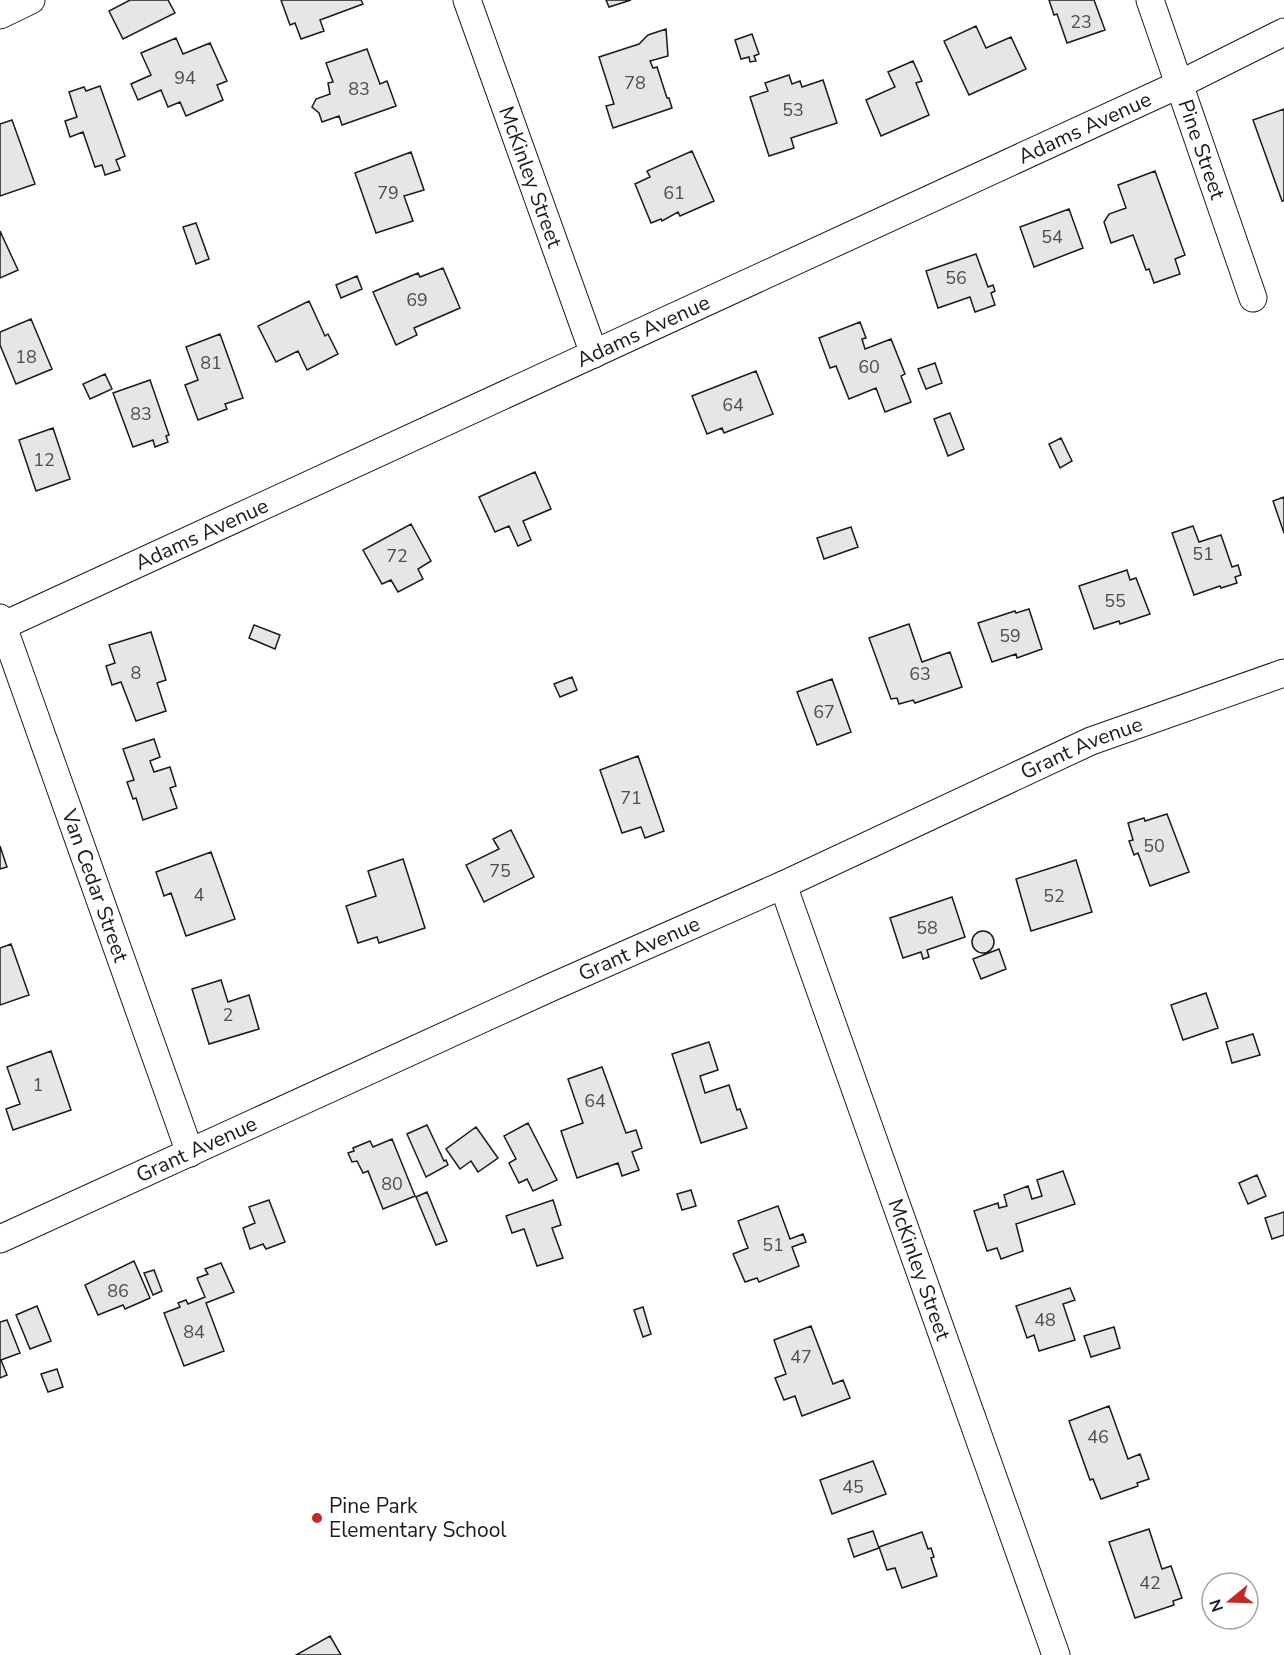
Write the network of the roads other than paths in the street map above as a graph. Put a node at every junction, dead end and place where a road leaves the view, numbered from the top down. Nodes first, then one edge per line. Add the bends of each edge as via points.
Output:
1 (32, 0) edge
2 (467, 0) edge
3 (1150, 0) edge
4 (0, 15) edge
5 (1284, 33) edge
6 (1180, 84) junction
7 (1253, 298) dead end
8 (594, 354) junction
9 (1, 624) edge
10 (1284, 673) edge
11 (783, 885) junction
12 (190, 1153) junction
13 (0, 1239) edge
14 (1056, 1655) edge

1 - 4 street
2 - 8 street, McKinley Street
3 - 6 street, Pine Street
5 - 6 street, Adams Avenue
6 - 7 street, Pine Street
6 - 8 street, Adams Avenue
8 - 9 street, Adams Avenue
9 - 12 street, Van Cedar Street
10 - 11 street, Grant Avenue via 1091,741
11 - 12 street, Grant Avenue
11 - 14 street, McKinley Street
12 - 13 street, Grant Avenue

